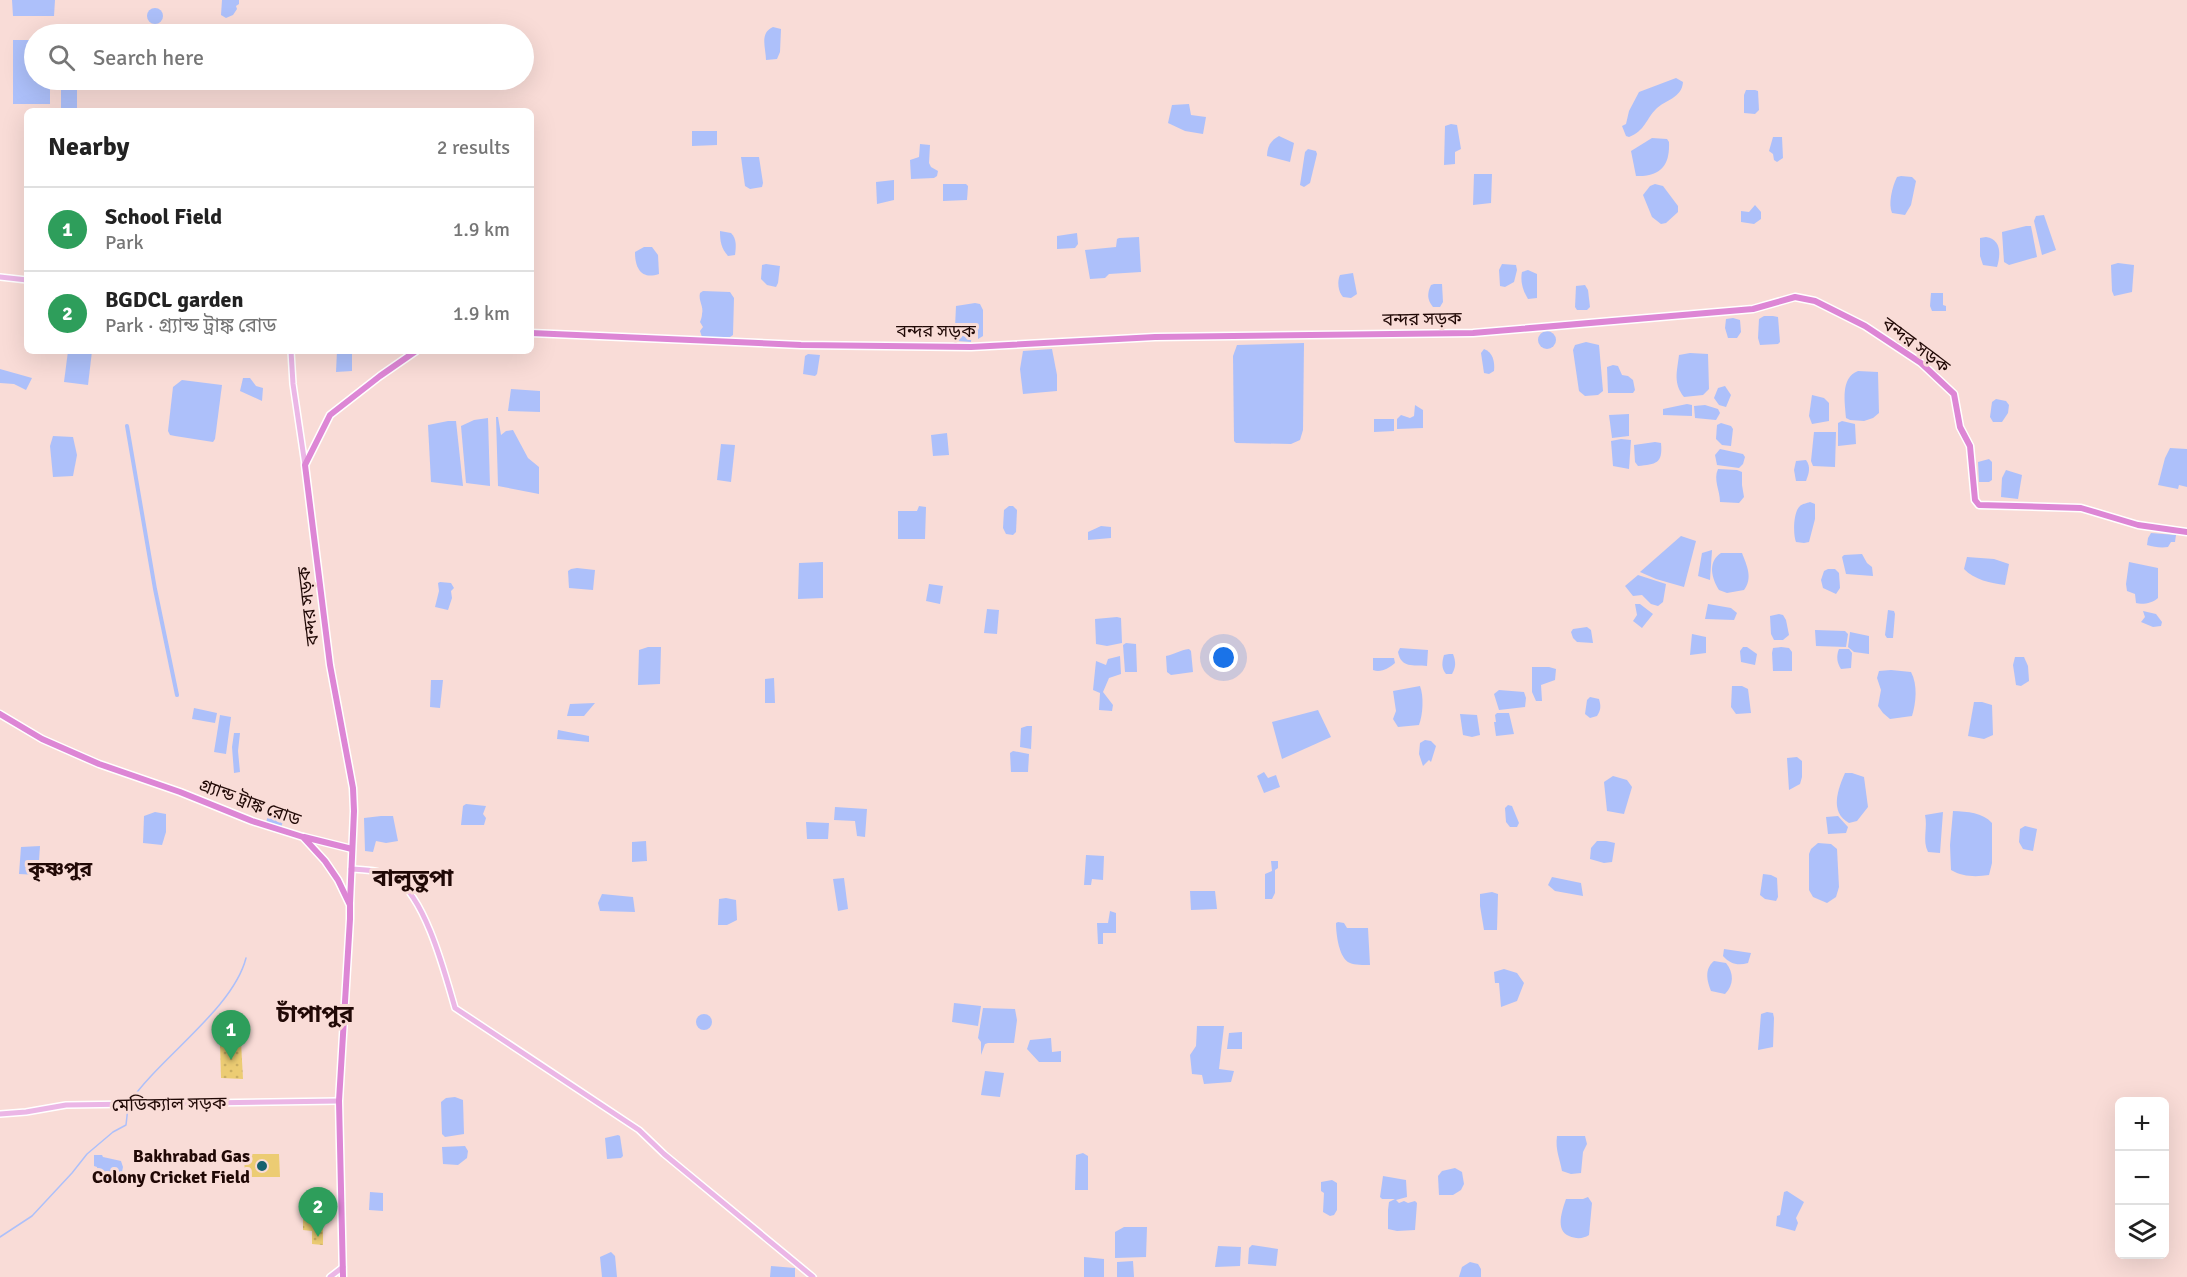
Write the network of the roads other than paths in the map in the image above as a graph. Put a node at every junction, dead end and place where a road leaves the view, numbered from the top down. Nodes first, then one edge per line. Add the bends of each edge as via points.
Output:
1 (0, 277) edge
2 (24, 280) edge
3 (534, 333) edge
4 (291, 354) edge
5 (412, 354) edge
6 (305, 465) junction
7 (2187, 532) edge
8 (0, 714) edge
9 (303, 837) junction
10 (352, 849) junction
11 (351, 868) junction
12 (350, 905) junction
13 (339, 1101) junction
14 (0, 1114) edge
15 (343, 1267) junction
16 (330, 1277) edge
17 (343, 1277) edge
18 (813, 1277) edge

1 - 2 main road
3 - 7 highway, বন্দর সড়ক via 801,345 971,347 1155,337 1473,333 1753,309 1795,297 1815,301 1864,326 1921,363 1954,394 1960,427 1970,446 1975,500 1979,505 2080,508 2138,525
4 - 6 main road
5 - 6 highway via 330,415
6 - 10 highway, বন্দর সড়ক via 330,665 352,778
8 - 9 highway, গ্র্যান্ড ট্রাঙ্ক রোড via 42,739 99,764
9 - 10 highway
9 - 12 highway, গ্র্যান্ড ট্রাঙ্ক রোড via 329,867
10 - 11 highway, বন্দর সড়ক
11 - 12 highway, বন্দর সড়ক
11 - 18 main road via 395,878 409,890 437,945 455,1008 639,1130
12 - 13 highway
13 - 14 main road, মেডিক্যাল সড়ক via 66,1105
13 - 15 highway
15 - 16 main road
15 - 17 highway

